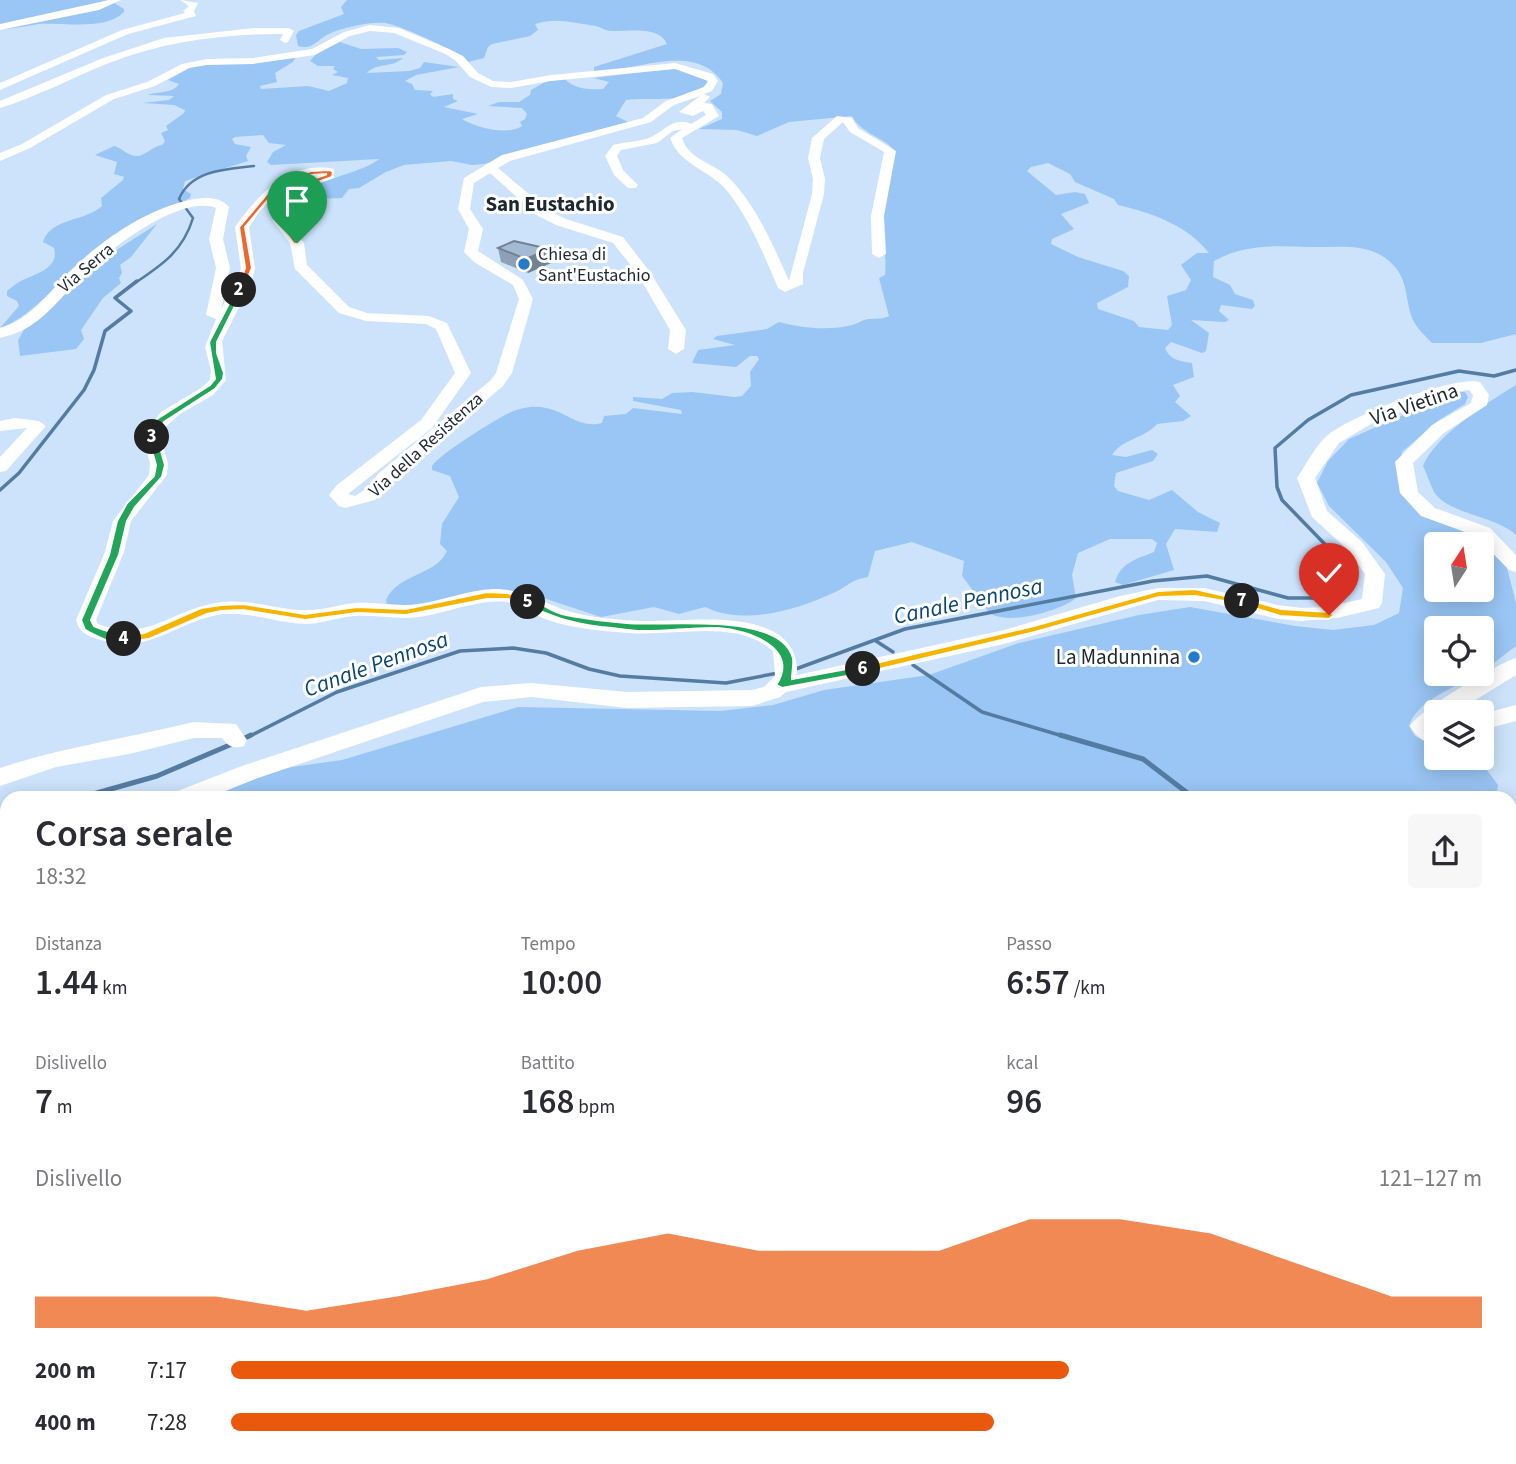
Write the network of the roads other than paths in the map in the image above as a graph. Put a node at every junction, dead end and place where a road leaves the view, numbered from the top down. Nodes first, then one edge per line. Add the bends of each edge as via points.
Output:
1 (117, 0) edge
2 (184, 0) edge
3 (0, 27) edge
4 (285, 40) dead end
5 (713, 81) junction
6 (0, 87) edge
7 (0, 105) edge
8 (706, 121) junction
9 (0, 157) edge
10 (489, 166) junction
11 (632, 185) dead end
12 (879, 254) dead end
13 (228, 315) junction
14 (0, 333) edge
15 (676, 349) dead end
16 (0, 426) edge
17 (0, 467) edge
18 (1516, 566) edge
19 (1516, 665) edge
20 (785, 674) junction
21 (1459, 700) edge
22 (1516, 713) edge
23 (1494, 719) edge
24 (243, 754) junction
25 (0, 777) edge
26 (193, 791) edge

1 - 3 street
2 - 6 street via 195,5 188,11 193,14 125,32
4 - 7 street via 289,31 167,40
5 - 8 street via 719,82 718,90 684,112 708,106 713,116
5 - 9 street via 676,66 491,84 446,51 396,30 370,28 347,34 315,52 186,66 110,97
5 - 10 street, Via della Resistenza via 708,89 670,103 647,120
8 - 11 street via 669,128 653,141 613,150 618,172
8 - 12 street via 678,136 677,146 692,162 722,178 735,195 785,288 796,284 814,215 820,179 814,158 818,138 841,118 885,146 890,151 876,218
10 - 13 street, Via della Resistenza via 468,181 464,209 476,229 471,252 524,287 526,299 504,373 385,477 371,497 345,502 338,495 343,486 422,428 463,373 442,326 429,320 356,315 344,310 300,266 297,243 280,220 282,200 293,189 330,172 277,184 248,218 242,227 248,268
10 - 15 street via 543,213 618,240 678,330
13 - 14 street, Via Serra via 213,315 223,268 216,239 223,207 214,201 192,202 176,206 101,254 35,315
13 - 20 street, Via della Resistenza via 213,342 219,379 160,421 152,433 160,465 158,477 122,521 114,555 86,620 89,628 125,639 146,636 221,608 305,617 357,610 406,612 468,598 508,596 557,616 601,624 739,628 772,639 783,648
16 - 17 street via 29,422 38,426
18 - 20 street, Via Vietina via 1483,532 1428,512 1409,493 1404,462 1438,429 1479,405 1481,395 1474,385 1459,386 1370,416 1333,439 1306,478 1319,513 1356,545 1375,574 1372,603 1329,615 1280,612 1195,592 1158,594 854,672
19 - 21 street
20 - 24 street via 772,692 751,698 627,701 531,690 481,695
22 - 23 street
24 - 25 street via 228,730 194,730 54,759
24 - 26 street

